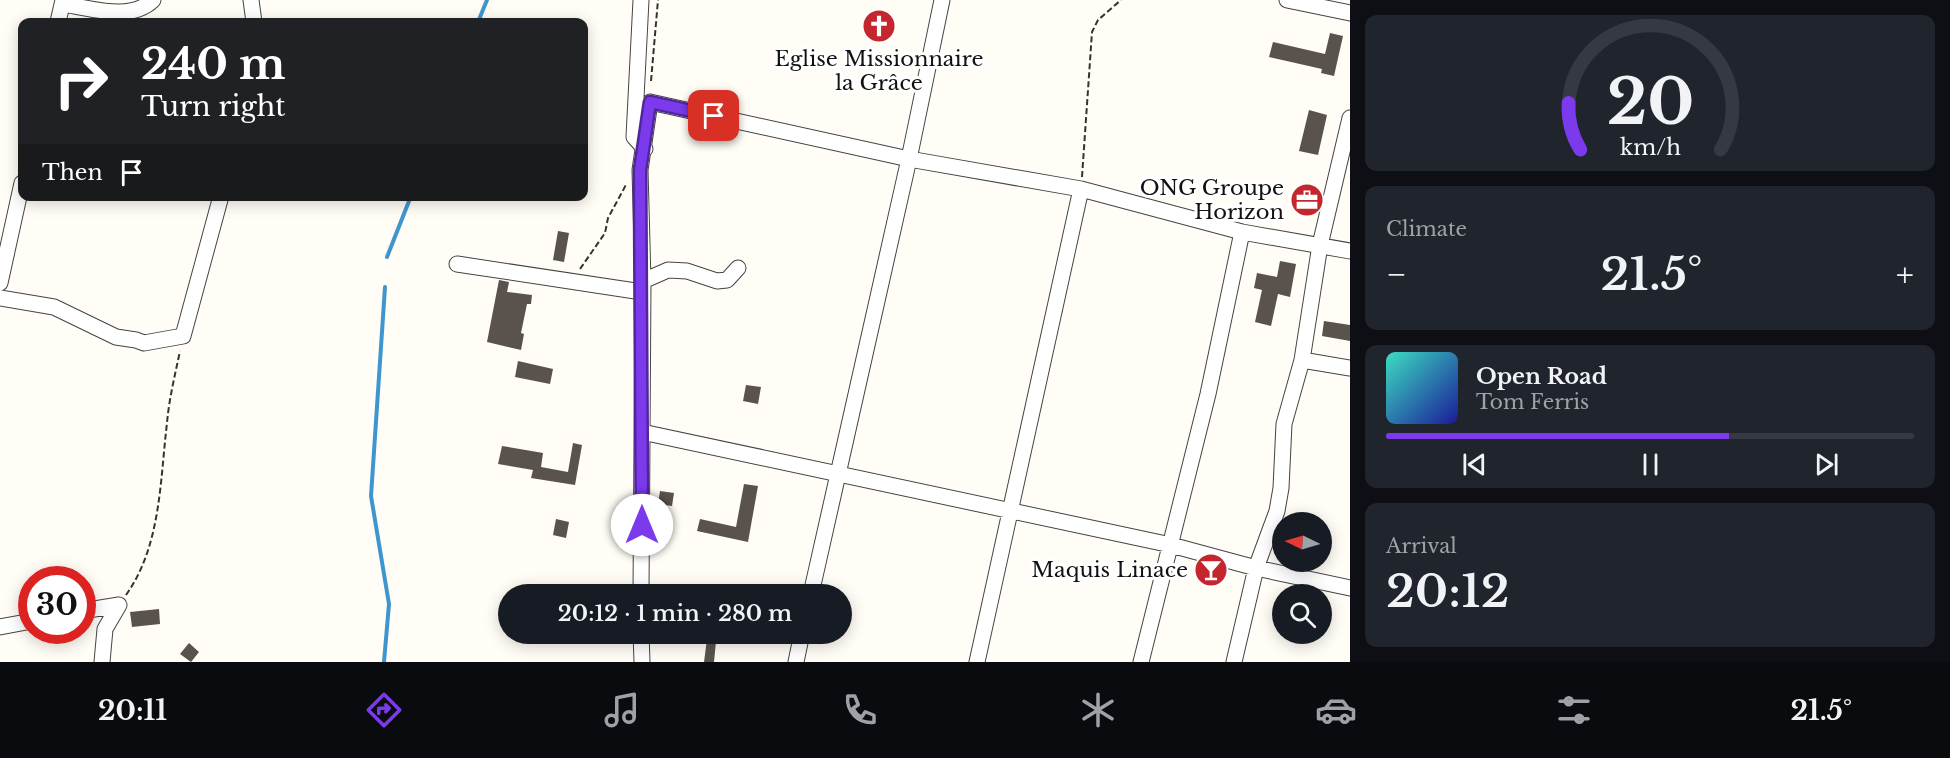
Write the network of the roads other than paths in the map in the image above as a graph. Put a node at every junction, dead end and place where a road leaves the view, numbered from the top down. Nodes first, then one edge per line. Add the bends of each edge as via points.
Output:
1 (153, 0) edge
2 (251, 0) edge
3 (641, 0) edge
4 (942, 0) edge
5 (1287, 0) edge
6 (63, 2) edge
7 (1350, 13) edge
8 (59, 18) edge
9 (253, 18) edge
10 (1350, 118) edge
11 (645, 149) junction
12 (909, 159) junction
13 (1081, 189) junction
14 (18, 201) edge
15 (220, 201) edge
16 (1242, 231) junction
17 (1320, 245) junction
18 (1350, 251) edge
19 (458, 264) dead end
20 (738, 268) dead end
21 (0, 283) edge
22 (642, 287) junction
23 (0, 298) edge
24 (1302, 360) junction
25 (1350, 368) edge
26 (642, 432) junction
27 (836, 474) junction
28 (1009, 510) junction
29 (1171, 545) junction
30 (1256, 568) junction
31 (641, 584) edge
32 (813, 584) edge
33 (1350, 588) edge
34 (96, 609) edge
35 (18, 624) edge
36 (0, 627) edge
37 (641, 644) edge
38 (800, 644) edge
39 (102, 662) edge
40 (642, 662) edge
41 (796, 662) edge
42 (977, 662) edge
43 (1141, 662) edge
44 (1234, 662) edge

1 - 6 street via 131,13
2 - 9 street
3 - 11 street via 634,137
4 - 12 street
5 - 7 street
6 - 8 street
10 - 17 street
11 - 12 street via 650,102
11 - 22 street via 640,170
12 - 13 street
12 - 27 street
13 - 16 street
13 - 28 street
14 - 21 street
15 - 23 street via 183,336 144,343 116,338 54,307
16 - 17 street
16 - 29 street
17 - 18 street
17 - 24 street
19 - 22 street via 574,282
20 - 22 street via 727,279 717,281 687,271 668,270
22 - 26 street
24 - 25 street
24 - 30 street via 1284,424 1277,511
26 - 27 street
26 - 31 street
27 - 28 street
27 - 32 street
28 - 29 street
28 - 42 street
29 - 30 street
29 - 43 street
30 - 33 street
30 - 44 street
34 - 39 street via 119,605 105,629
35 - 36 street
37 - 40 street
38 - 41 street

